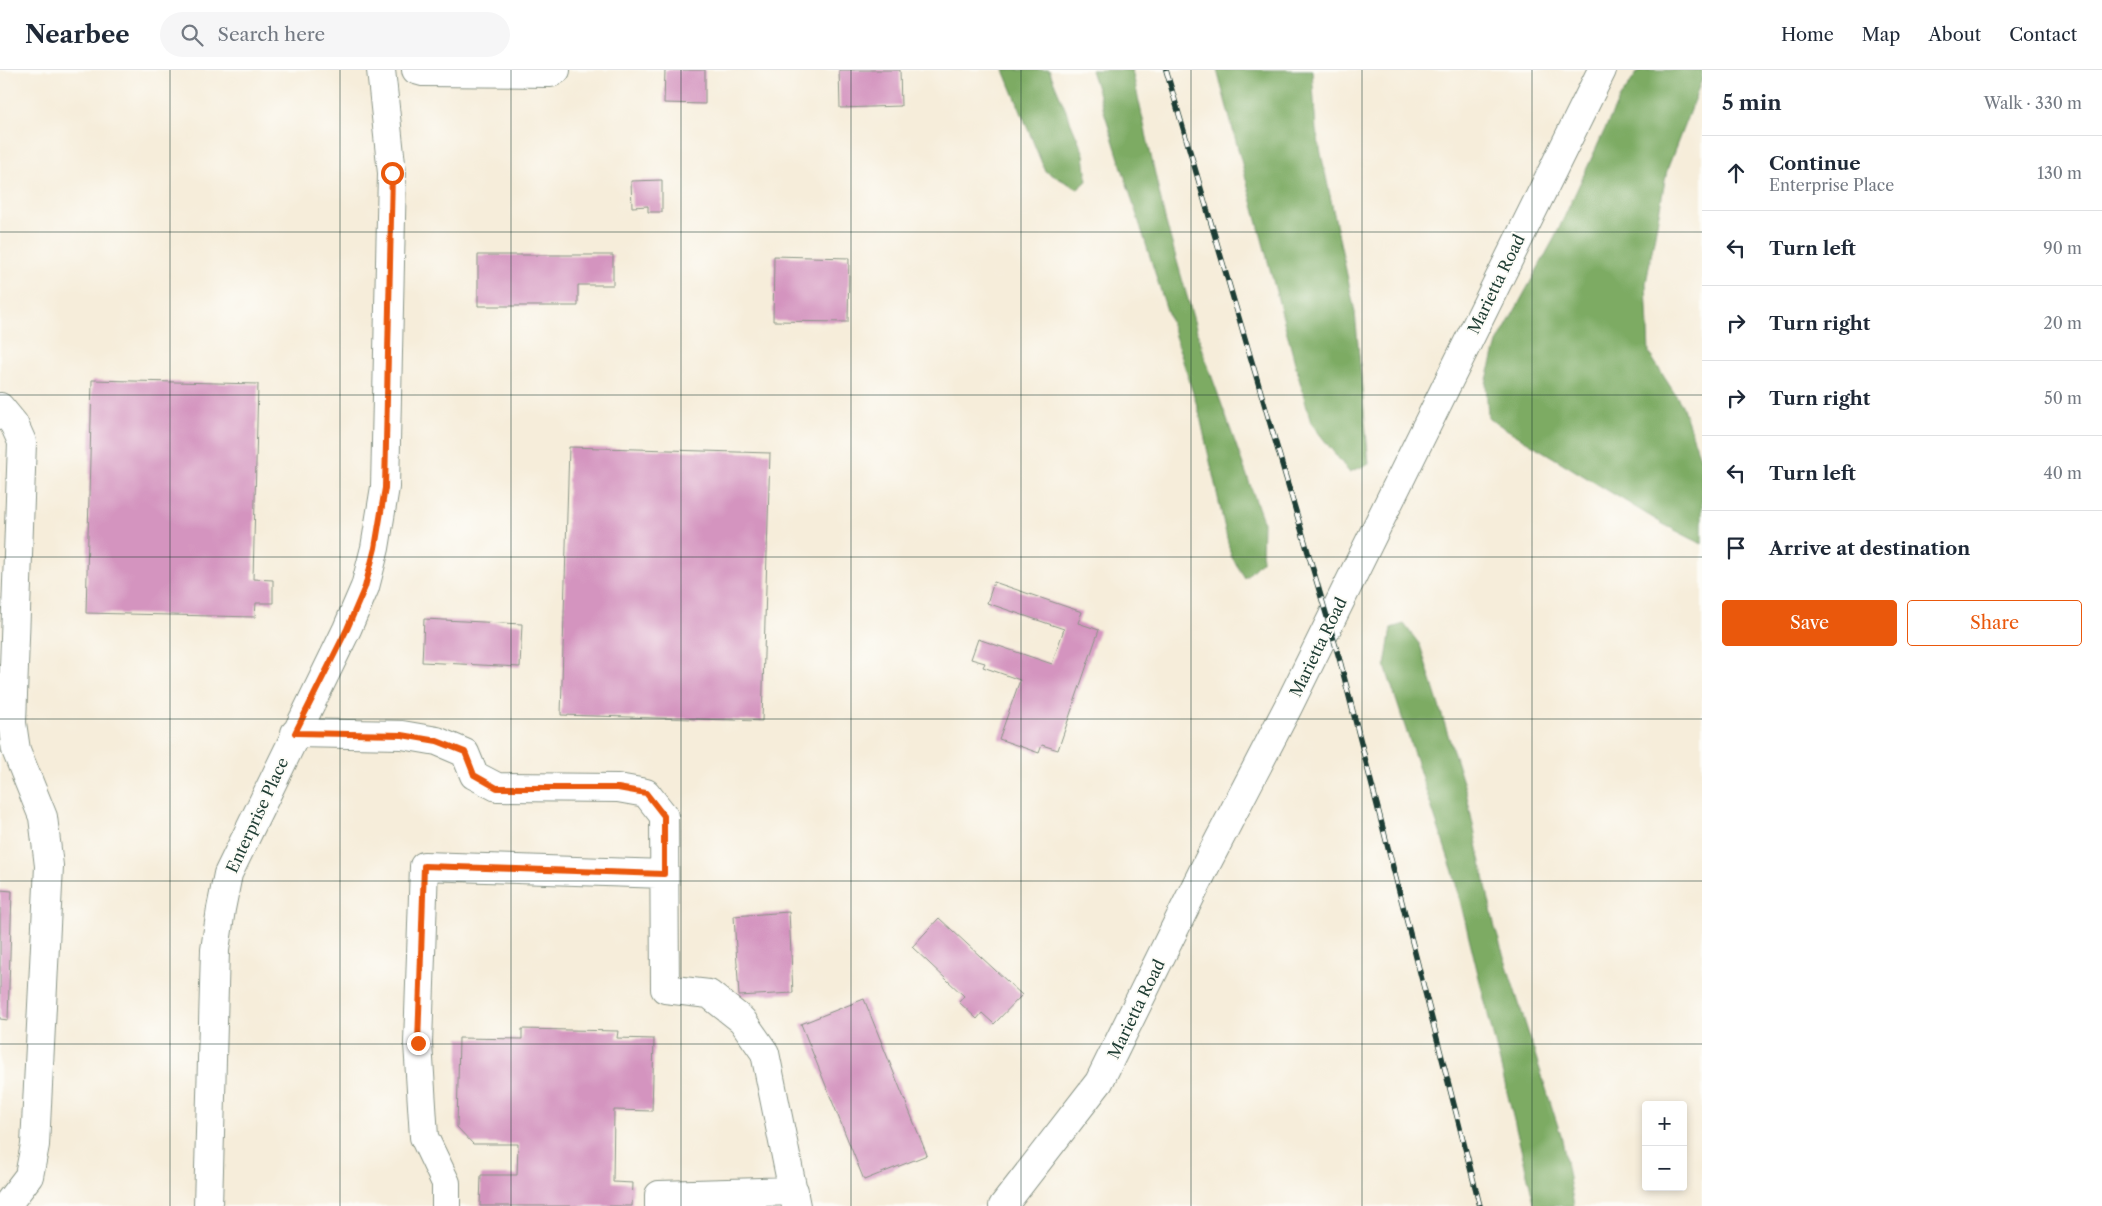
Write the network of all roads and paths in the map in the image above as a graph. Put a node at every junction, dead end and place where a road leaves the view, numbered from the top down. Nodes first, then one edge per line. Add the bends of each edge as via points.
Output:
1 (381, 70) edge
2 (416, 70) edge
3 (556, 70) edge
4 (1602, 70) edge
5 (0, 407) edge
6 (295, 733) junction
7 (664, 874) junction
8 (795, 1199) edge
9 (6, 1206) edge
10 (208, 1206) edge
11 (446, 1206) edge
12 (658, 1206) edge
13 (1003, 1206) edge

1 - 6 street, Enterprise Place via 392,173 385,488 365,587
2 - 3 street via 551,73
4 - 13 street, Marietta Road via 1100,1082
5 - 9 street via 14,424 22,442 12,723 16,750 43,817 49,866 35,1145 29,1176
6 - 7 street via 402,735 437,741 465,752 474,775 497,788 618,788 646,793 664,816
6 - 10 street, Enterprise Place via 228,874 220,909 215,950
7 - 8 street via 664,989 709,994 742,1020 765,1052
7 - 11 street via 424,866 418,1043 424,1137 446,1183
8 - 12 street via 659,1194

